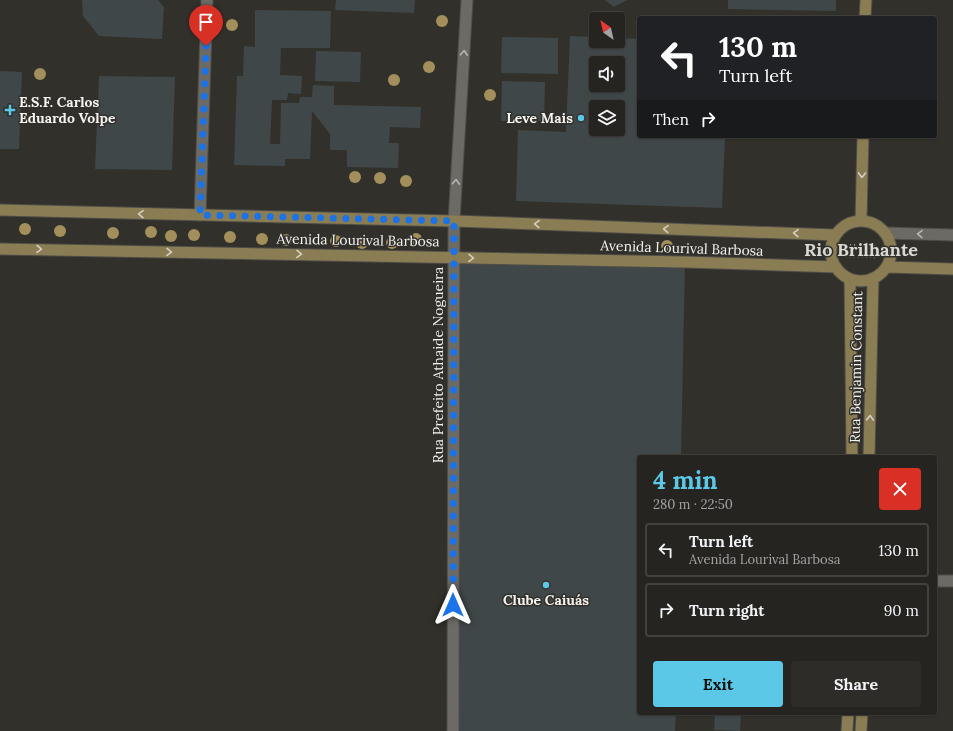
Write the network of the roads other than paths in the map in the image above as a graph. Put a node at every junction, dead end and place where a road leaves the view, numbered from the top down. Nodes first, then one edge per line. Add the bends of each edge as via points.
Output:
1 (207, 0) edge
2 (467, 0) edge
3 (866, 0) edge
4 (865, 16) edge
5 (863, 138) edge
6 (0, 210) edge
7 (200, 215) junction
8 (861, 220) junction
9 (454, 221) junction
10 (886, 233) junction
11 (835, 235) junction
12 (953, 235) edge
13 (0, 249) edge
14 (453, 257) junction
15 (836, 267) junction
16 (887, 267) junction
17 (953, 269) edge
18 (873, 278) junction
19 (850, 279) junction
20 (852, 455) edge
21 (869, 455) edge
22 (937, 581) edge
23 (953, 581) edge
24 (848, 715) edge
25 (862, 715) edge
26 (453, 731) edge
27 (847, 731) edge
28 (861, 731) edge

1 - 7 street
9 -> 2 street, Rua Prefeito Athaide Nogueira
3 - 4 main road
5 -> 8 main road
7 -> 6 main road, Avenida Lourival Barbosa
7 - 9 main road, Avenida Lourival Barbosa
8 - 10 main road via 880,226
8 - 11 main road via 842,227
11 -> 9 main road, Avenida Lourival Barbosa
9 - 14 street, Rua Prefeito Athaide Nogueira
12 -> 10 street
10 - 16 main road via 892,250
11 - 15 main road via 831,251
13 -> 14 main road, Avenida Lourival Barbosa
14 -> 15 main road, Avenida Lourival Barbosa
14 - 26 street, Rua Prefeito Athaide Nogueira
15 - 19 main road
16 - 17 main road
16 - 18 main road
18 - 19 main road via 858,281
21 -> 18 main road, Rua Benjamin Constant
19 - 20 main road, Rua Benjamin Constant
22 - 23 street
24 - 27 main road
25 - 28 main road

